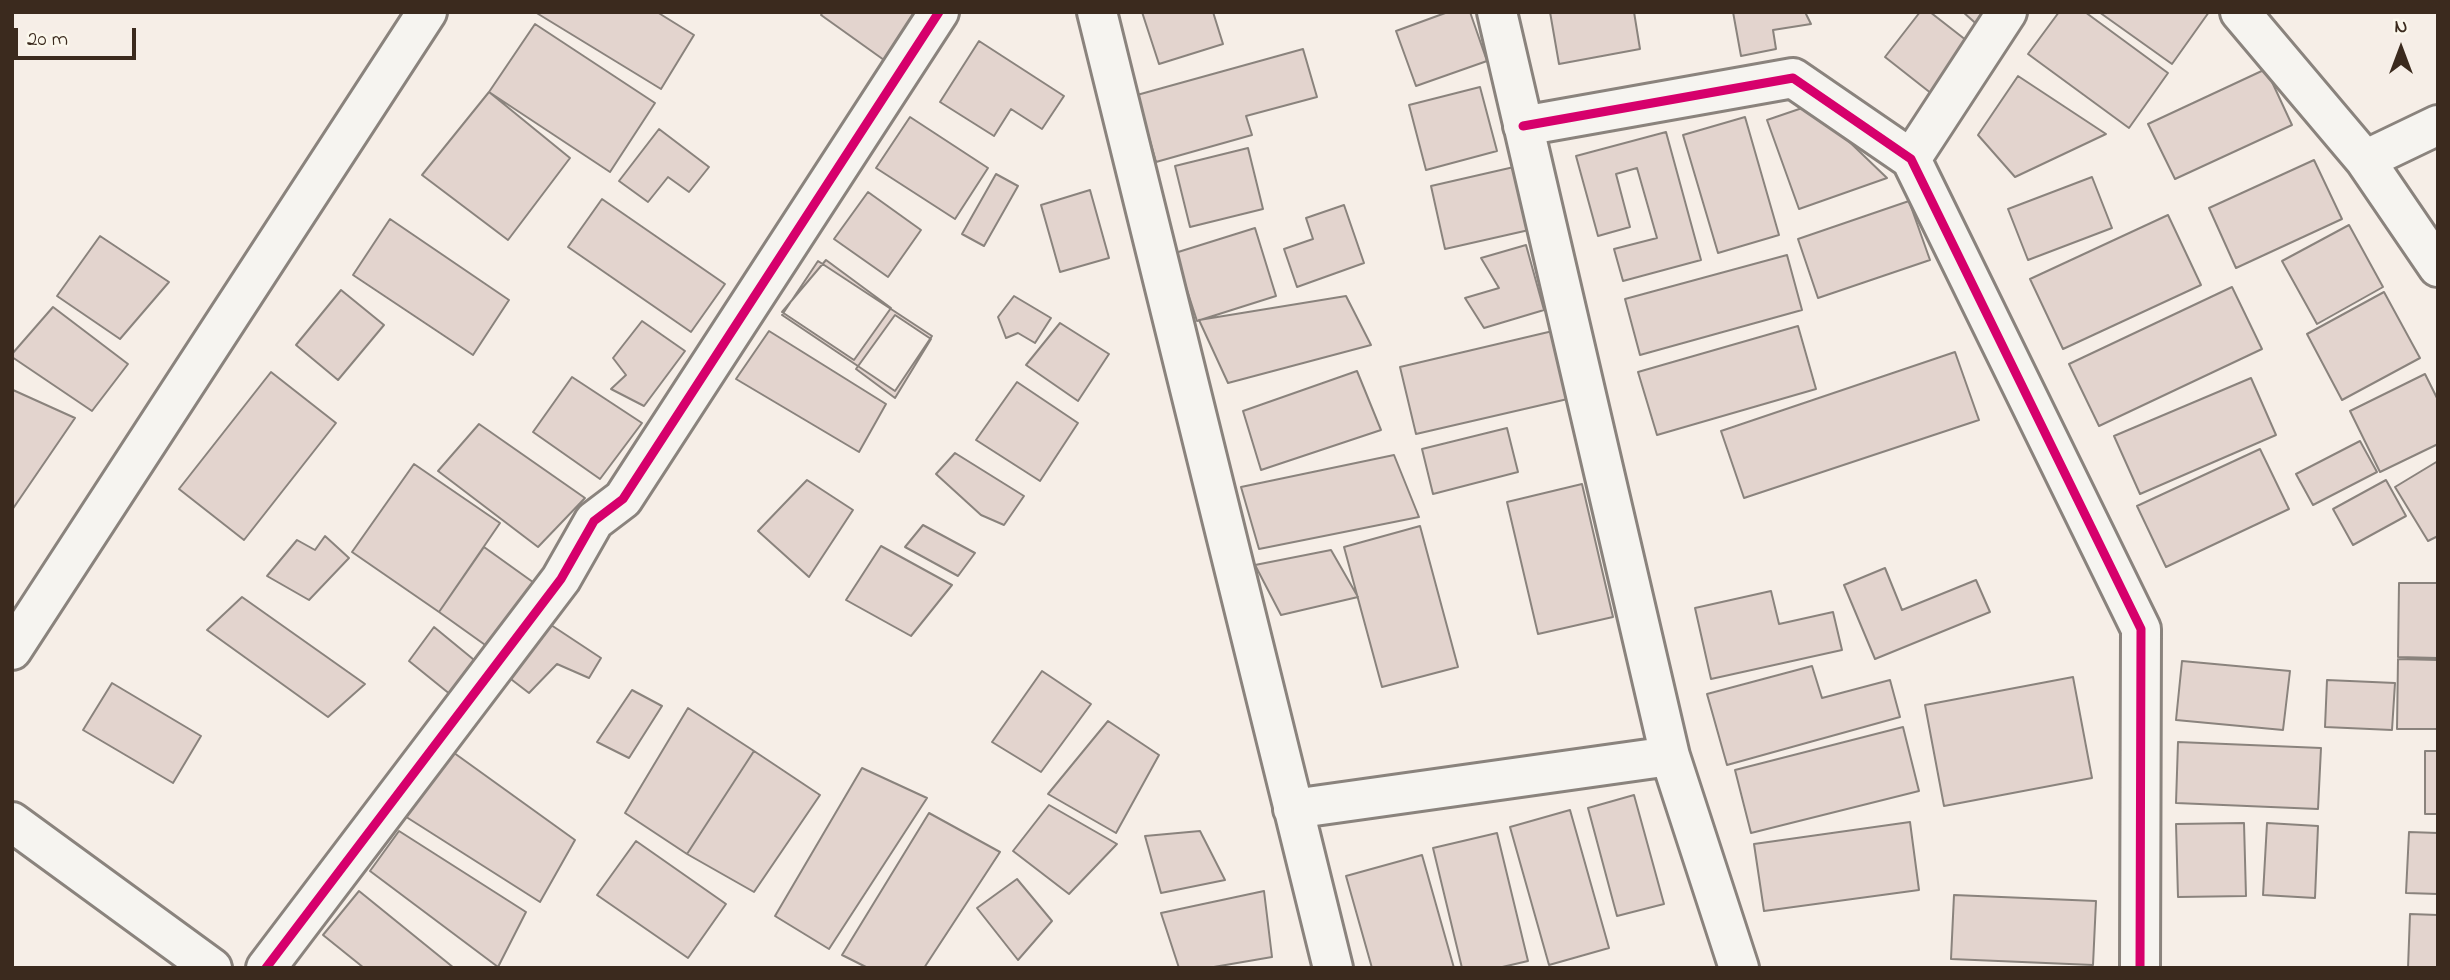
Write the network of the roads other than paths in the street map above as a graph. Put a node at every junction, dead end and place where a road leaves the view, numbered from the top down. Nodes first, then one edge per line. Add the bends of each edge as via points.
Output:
1 (427, 12) edge
2 (939, 12) edge
3 (1097, 12) edge
4 (1497, 12) edge
5 (2007, 12) edge
6 (2240, 12) edge
7 (2438, 125) edge
8 (1522, 126) junction
9 (1911, 159) junction
10 (2365, 160) junction
11 (2438, 267) edge
12 (18, 631) edge
13 (1671, 756) junction
14 (1293, 809) junction
15 (12, 822) edge
16 (212, 968) edge
17 (266, 968) edge
18 (1333, 968) edge
19 (1739, 968) edge
20 (2140, 968) edge

1 - 12 street
2 - 17 street via 623,499 594,521 561,579
3 - 14 street
4 - 8 street
5 - 9 street
6 - 10 street
7 - 10 street
8 - 9 street via 1793,78
8 - 13 street
9 - 20 street via 2141,629
10 - 11 street
13 - 14 street
13 - 19 street
14 - 18 street
15 - 16 street

